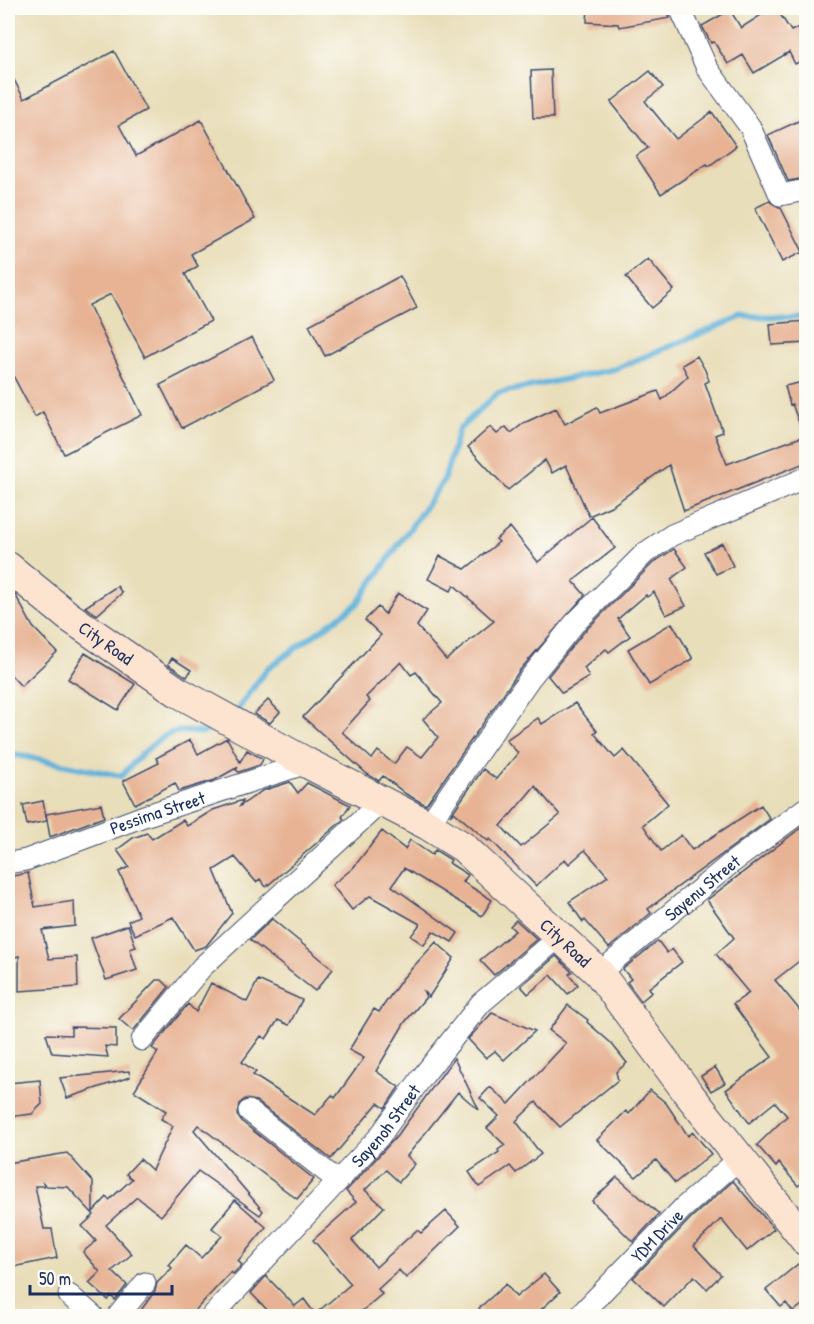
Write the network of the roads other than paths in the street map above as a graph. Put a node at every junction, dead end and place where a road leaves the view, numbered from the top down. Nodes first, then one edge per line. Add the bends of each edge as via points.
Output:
1 (684, 10) edge
2 (807, 190) edge
3 (807, 477) edge
4 (8, 567) edge
5 (307, 763) junction
6 (381, 802) junction
7 (807, 808) edge
8 (428, 825) junction
9 (8, 863) edge
10 (560, 936) junction
11 (599, 973) junction
12 (142, 1040) dead end
13 (249, 1111) dead end
14 (739, 1159) junction
15 (338, 1180) junction
16 (807, 1241) edge
17 (145, 1283) dead end
18 (69, 1295) dead end
19 (93, 1317) edge
20 (118, 1317) edge
21 (212, 1317) edge
22 (579, 1317) edge

1 - 2 street via 707,68 750,127 780,195
3 - 8 street via 672,535 645,553 566,633
4 - 5 main road, City Road via 68,616 178,692
5 - 6 main road, City Road
5 - 9 street, Pessima Street
6 - 8 main road, City Road
6 - 12 street via 202,967
7 - 11 street, Sayenu Street via 730,864
8 - 10 main road, City Road via 463,848
10 - 11 main road, City Road
10 - 15 street, Sayenoh Street via 481,1003 379,1137
11 - 14 main road, City Road
13 - 15 street
14 - 16 main road, City Road
14 - 22 street, YDM Drive via 683,1208
15 - 21 street, Sayenoh Street
17 - 20 street
18 - 19 street

